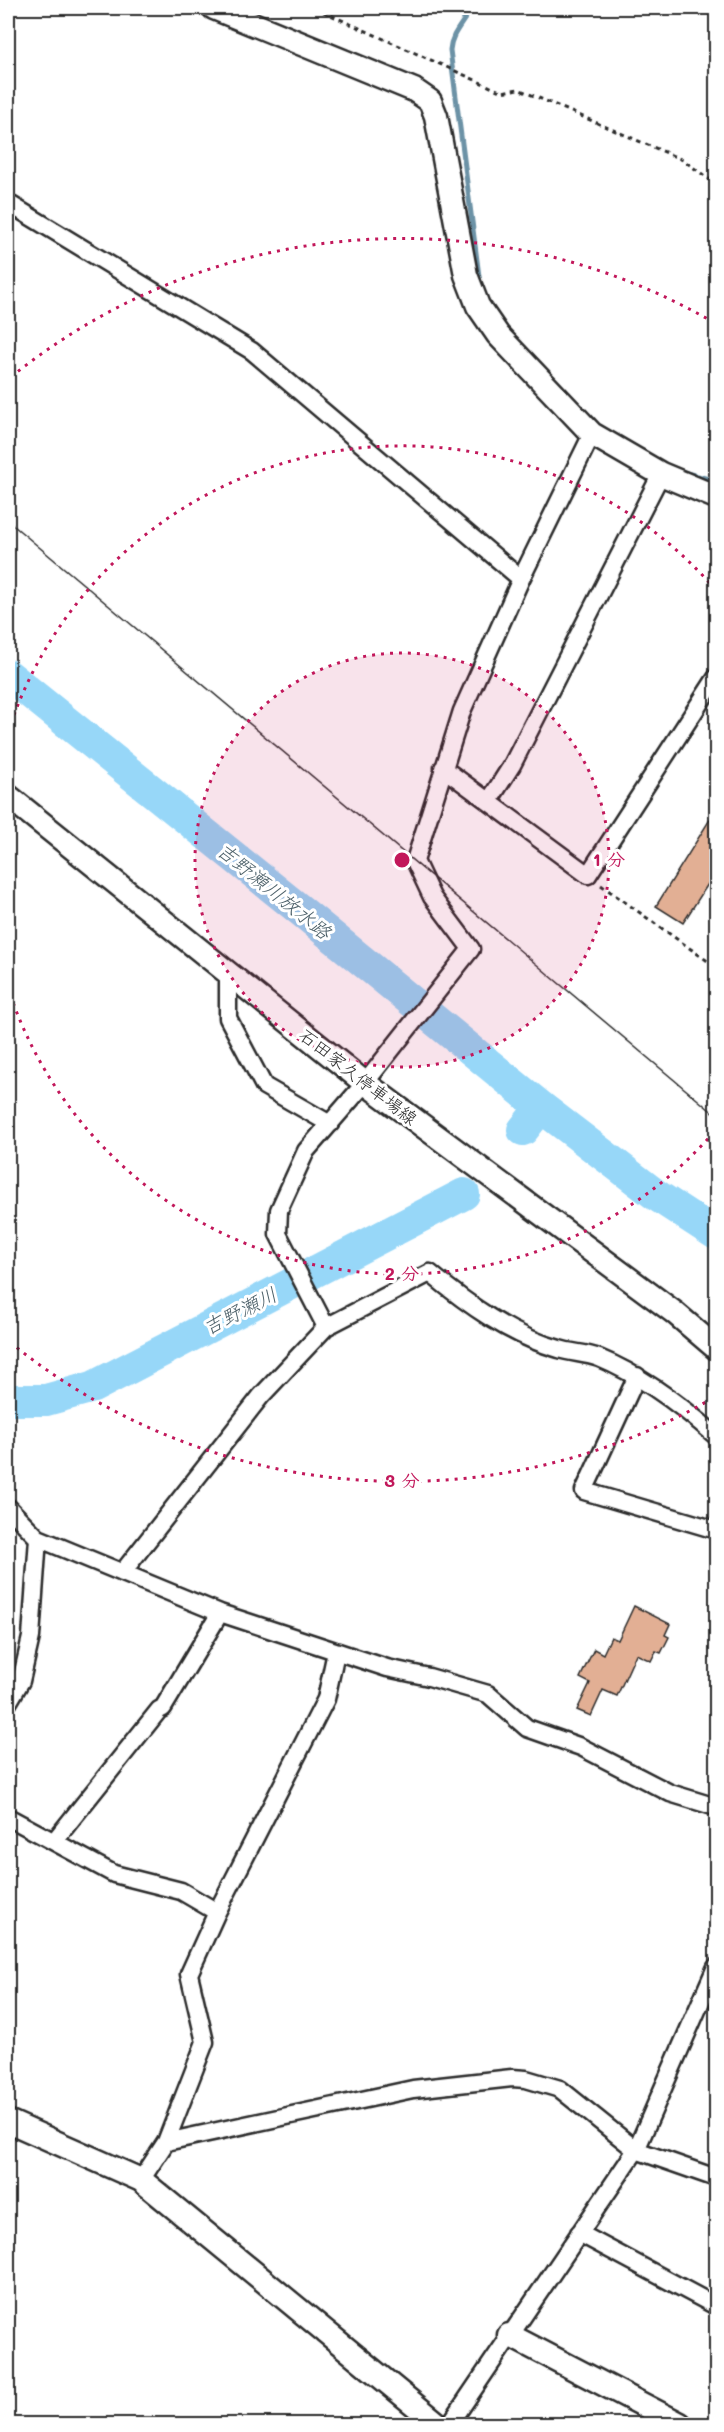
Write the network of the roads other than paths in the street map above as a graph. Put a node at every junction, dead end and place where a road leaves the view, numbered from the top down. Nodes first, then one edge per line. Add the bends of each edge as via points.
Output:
1 (214, 8) edge
2 (8, 203) edge
3 (592, 434) junction
4 (661, 474) junction
5 (717, 497) edge
6 (521, 579) junction
7 (717, 678) edge
8 (443, 768) junction
9 (8, 795) edge
10 (489, 801) junction
11 (228, 974) junction
12 (365, 1083) junction
13 (330, 1124) junction
14 (326, 1327) junction
15 (717, 1348) edge
16 (637, 1376) junction
17 (717, 1436) edge
18 (8, 1507) edge
19 (717, 1530) edge
20 (38, 1538) junction
21 (122, 1573) junction
22 (220, 1613) junction
23 (336, 1652) junction
24 (8, 1703) edge
25 (717, 1807) edge
26 (8, 1817) edge
27 (55, 1840) junction
28 (218, 1912) junction
29 (717, 1967) edge
30 (8, 2121) edge
31 (166, 2142) junction
32 (636, 2150) junction
33 (717, 2178) edge
34 (141, 2180) junction
35 (579, 2233) junction
36 (717, 2306) edge
37 (508, 2335) junction
38 (438, 2424) edge
39 (450, 2424) edge
40 (680, 2424) edge

1 - 3 street via 414,90 430,101 441,135 466,275 478,306 498,335
2 - 6 street via 252,351
3 - 4 street
3 - 6 street
4 - 5 street
4 - 10 street via 512,765
6 - 8 street via 462,711
7 - 10 street via 588,875
8 - 10 street
8 - 12 street via 415,861 432,897 471,950
9 - 11 street, 石田家久停車場線
11 - 12 street, 石田家久停車場線
11 - 13 street via 228,1018 264,1086
12 - 13 street
12 - 15 street, 石田家久停車場線
13 - 14 street via 296,1169 279,1210 278,1234
14 - 16 street via 430,1273 466,1304 515,1330 558,1349 597,1357
14 - 21 street via 261,1396
16 - 17 street
16 - 19 street via 584,1491
18 - 20 street
20 - 21 street
20 - 24 street via 32,1637 21,1680
21 - 22 street
22 - 23 street
22 - 27 street via 163,1708
23 - 25 street via 488,1694 527,1728 581,1747 670,1793
23 - 28 street via 326,1700
26 - 27 street
27 - 28 street via 114,1874 181,1892
28 - 31 street via 189,1974 205,2042
29 - 32 street
30 - 34 street
31 - 32 street via 413,2089 512,2078 560,2089
31 - 34 street
32 - 33 street
32 - 35 street
34 - 38 street
35 - 36 street
35 - 37 street
37 - 39 street
37 - 40 street

